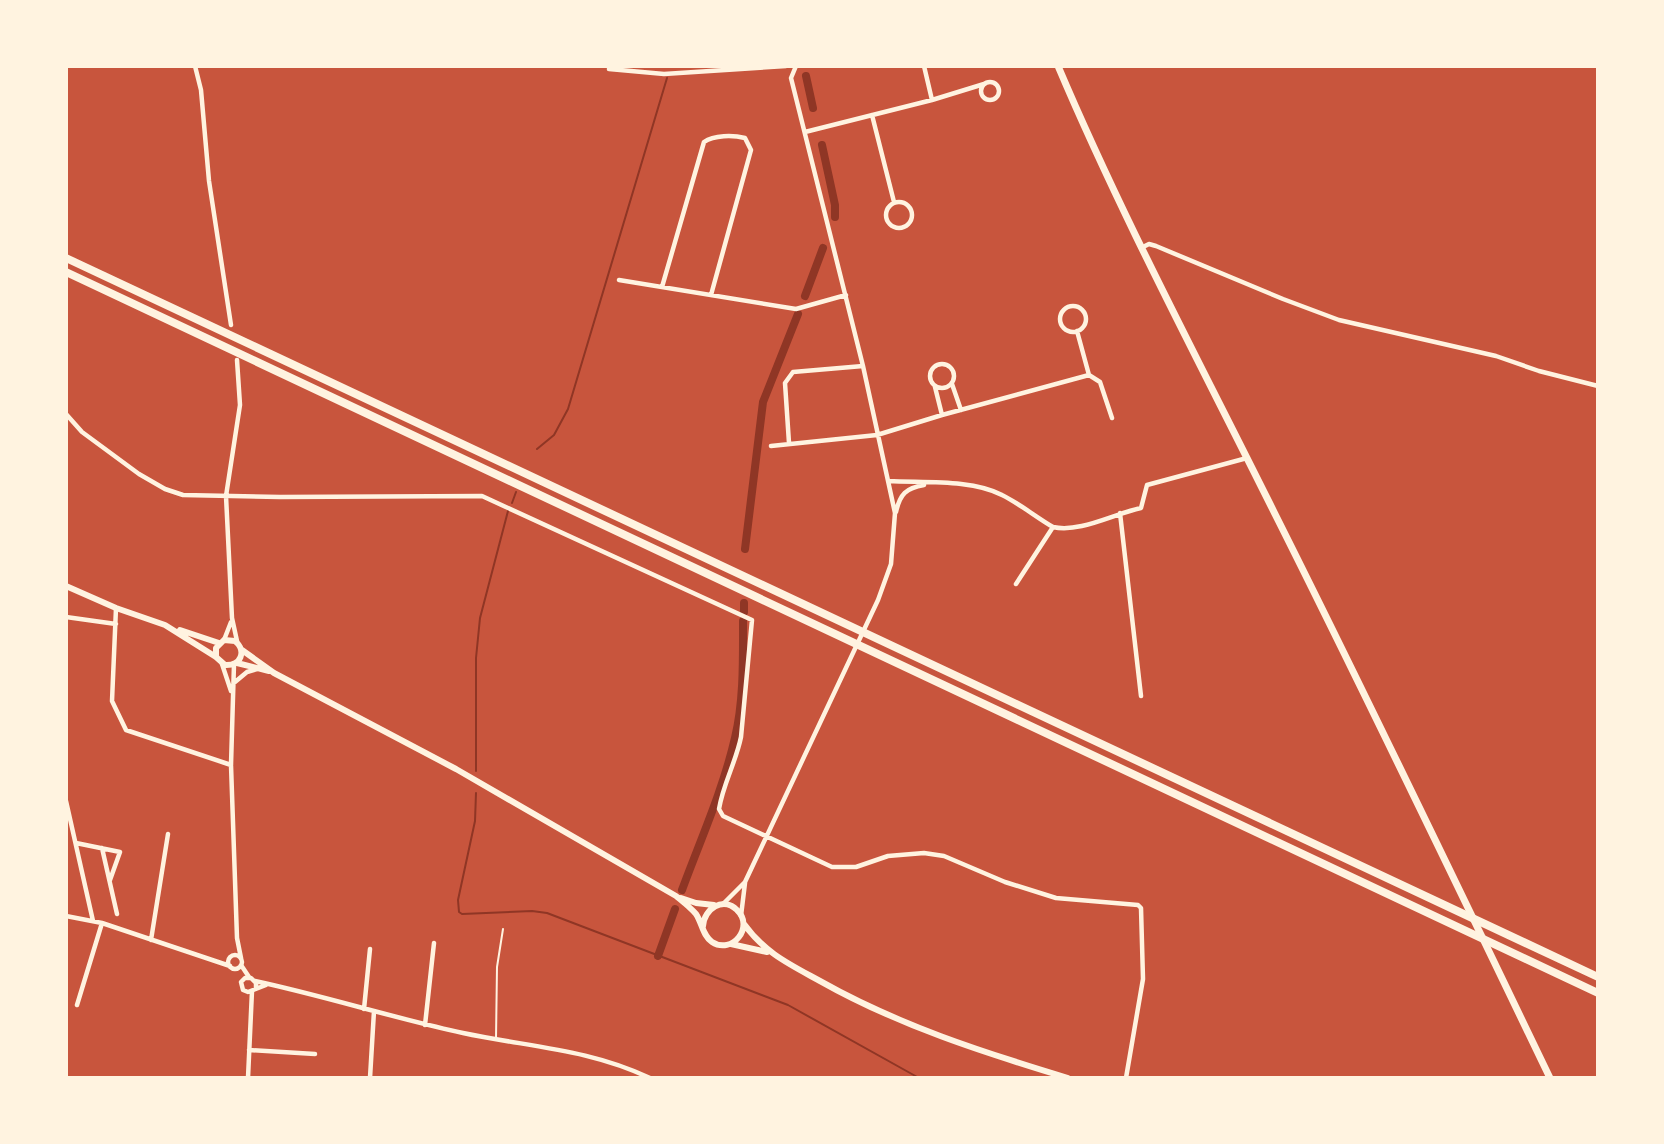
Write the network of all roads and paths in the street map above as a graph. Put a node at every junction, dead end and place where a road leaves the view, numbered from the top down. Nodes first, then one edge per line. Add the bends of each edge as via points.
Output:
1 (195, 66) edge
2 (786, 66) edge
3 (796, 66) edge
4 (924, 66) edge
5 (1058, 66) edge
6 (609, 69) dead end
7 (984, 83) junction
8 (932, 100) junction
9 (872, 115) junction
10 (805, 132) junction
11 (894, 202) junction
12 (1141, 248) junction
13 (66, 258) edge
14 (66, 272) edge
15 (619, 280) dead end
16 (662, 287) junction
17 (711, 295) junction
18 (846, 295) junction
19 (231, 325) dead end
20 (1077, 331) junction
21 (237, 360) dead end
22 (863, 366) junction
23 (1089, 375) junction
24 (952, 384) junction
25 (1598, 386) edge
26 (936, 387) junction
27 (961, 410) junction
28 (66, 414) edge
29 (942, 415) junction
30 (1112, 418) dead end
31 (877, 435) junction
32 (789, 443) junction
33 (771, 446) dead end
34 (1247, 457) junction
35 (889, 481) junction
36 (932, 483) junction
37 (226, 496) junction
38 (895, 513) junction
39 (1120, 513) junction
40 (1053, 527) junction
41 (1016, 584) dead end
42 (66, 586) edge
43 (116, 608) junction
44 (66, 617) edge
45 (232, 618) junction
46 (116, 624) junction
47 (165, 625) junction
48 (222, 642) junction
49 (237, 642) junction
50 (242, 650) junction
51 (216, 657) junction
52 (222, 664) junction
53 (235, 664) junction
54 (260, 669) junction
55 (274, 673) junction
56 (234, 682) junction
57 (231, 692) junction
58 (1141, 696) dead end
59 (231, 765) junction
60 (66, 801) edge
61 (169, 834) dead end
62 (766, 836) junction
63 (76, 843) junction
64 (103, 848) junction
65 (110, 880) junction
66 (745, 882) junction
67 (676, 895) junction
68 (720, 905) junction
69 (117, 914) dead end
70 (66, 916) edge
71 (741, 916) junction
72 (93, 921) junction
73 (102, 923) junction
74 (744, 924) junction
75 (703, 926) junction
76 (503, 929) dead end
77 (237, 938) junction
78 (151, 940) junction
79 (434, 943) dead end
80 (731, 944) junction
81 (370, 949) dead end
82 (769, 953) junction
83 (232, 957) junction
84 (241, 961) junction
85 (216, 963) junction
86 (232, 968) junction
87 (249, 977) junction
88 (1598, 977) edge
89 (255, 981) junction
90 (241, 982) junction
91 (270, 984) junction
92 (254, 989) junction
93 (245, 991) junction
94 (1598, 992) edge
95 (250, 1003) junction
96 (77, 1005) dead end
97 (364, 1009) junction
98 (374, 1011) junction
99 (425, 1025) junction
100 (496, 1040) junction
101 (250, 1049) junction
102 (315, 1054) dead end
103 (248, 1077) edge
104 (370, 1077) edge
105 (650, 1077) edge
106 (1068, 1077) edge
107 (1126, 1077) edge
108 (1550, 1077) edge

1 - 19 street
2 - 6 street via 664,74
3 - 10 street via 791,78
4 - 8 street
5 - 12 main road
7 - 7 street via 982,97 997,98 998,86
7 - 8 street
8 - 9 street
9 - 10 street
9 - 11 street
10 - 18 street
11 - 11 street via 886,216 901,228 911,219 911,211 903,202
12 - 25 street via 1156,246 1339,320 1496,356
12 - 34 main road
13 - 88 highway
14 - 94 highway
15 - 16 street
16 - 17 street
16 - 17 street via 704,142 736,136 745,138 751,150
17 - 18 street via 796,309
18 - 22 street
20 - 20 street via 1086,323 1085,314 1071,306 1061,313 1060,322 1068,331
20 - 23 street
21 - 37 street via 240,405
22 - 31 street
22 - 32 street via 793,372 785,383
23 - 27 street
23 - 30 street via 1100,382
24 - 26 street
24 - 26 street via 954,372 940,364 930,376
24 - 27 street
26 - 29 street
27 - 29 street
28 - 37 street via 82,432 165,489 183,495
29 - 31 street
31 - 32 street
31 - 35 street
32 - 33 street
34 - 39 street via 1147,485 1141,508
34 - 108 main road
35 - 36 street
35 - 38 street
36 - 38 street via 908,488
36 - 40 street via 1001,494
37 - 45 street
37 - 62 street via 482,496 752,620 741,737 719,809 723,816
38 - 62 street via 891,564 878,600
39 - 40 street via 1079,526
39 - 58 street
40 - 41 street
42 - 43 main road
43 - 46 street
43 - 47 main road
44 - 46 street
45 - 48 street
45 - 49 street
46 - 59 street via 112,701 126,730
47 - 48 main road
47 - 51 main road
48 - 49 main road
48 - 51 main road
49 - 50 main road
50 - 53 main road
50 - 55 main road
51 - 52 main road
52 - 53 main road
52 - 57 street
53 - 54 main road
53 - 56 street
54 - 55 main road
54 - 56 street
55 - 67 main road via 456,769
56 - 57 street
57 - 59 street
59 - 77 street
60 - 63 street
61 - 78 street
62 - 66 street
62 - 107 street via 832,867 856,867 888,856 923,853 944,856 1056,898 1138,905 1143,979
63 - 64 street
63 - 72 street
64 - 65 street
64 - 65 street via 120,852
65 - 69 street
66 - 68 street
66 - 71 street
67 - 68 main road
67 - 75 main road
68 - 71 main road via 736,909
68 - 75 main road via 707,913
70 - 72 street
71 - 74 main road
72 - 73 street
73 - 78 street
73 - 96 street
74 - 80 main road
74 - 82 main road
75 - 80 main road via 710,941
76 - 100 lane via 497,967
77 - 83 street
77 - 84 street
78 - 85 street
79 - 99 street
80 - 82 main road
81 - 97 street
82 - 106 main road via 899,1020 977,1051
83 - 84 street
83 - 85 street
83 - 86 street
84 - 86 street
84 - 87 street
85 - 86 street
86 - 90 street
87 - 89 street
87 - 90 street
89 - 91 street
89 - 92 street
90 - 93 street
91 - 92 street
91 - 97 street
92 - 93 street
92 - 95 street
93 - 95 street
95 - 101 street
97 - 98 street
98 - 99 street
98 - 104 street
99 - 100 street
100 - 105 street via 588,1054
101 - 102 street
101 - 103 street

